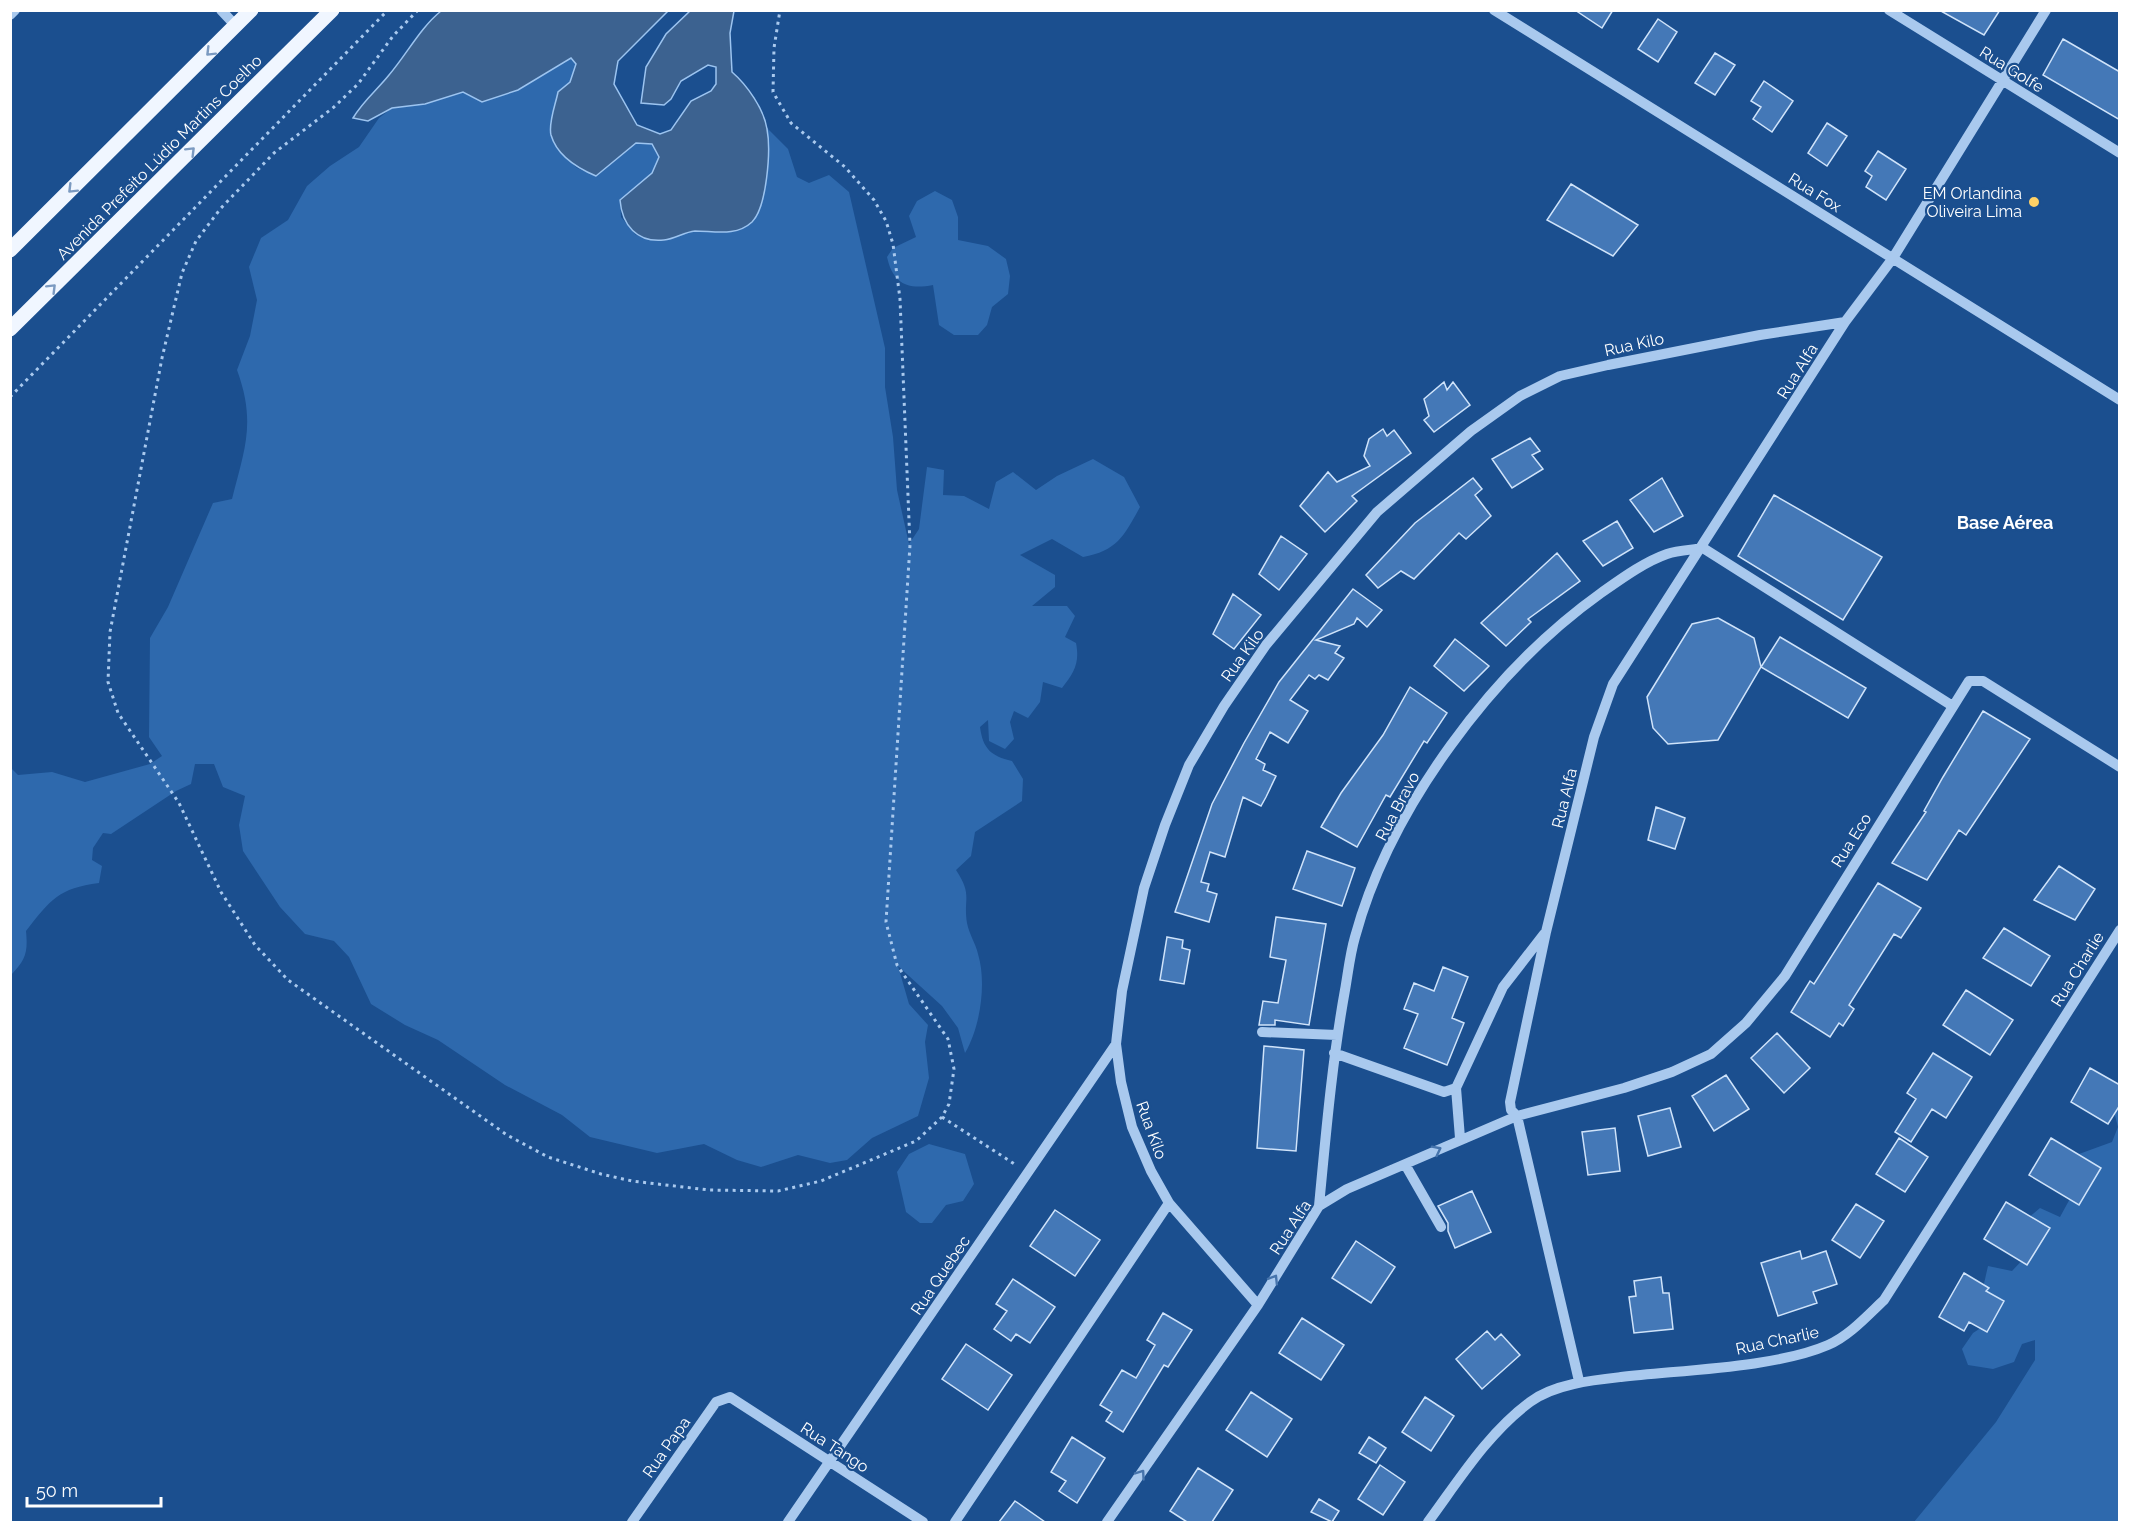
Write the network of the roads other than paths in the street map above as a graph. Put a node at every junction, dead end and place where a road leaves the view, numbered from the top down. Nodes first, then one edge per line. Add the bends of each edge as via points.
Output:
1 (15, 10) edge
2 (220, 10) edge
3 (251, 10) edge
4 (332, 10) edge
5 (1494, 10) edge
6 (1889, 10) edge
7 (2046, 10) edge
8 (10, 15) edge
9 (236, 26) junction
10 (2002, 82) junction
11 (2120, 153) edge
12 (10, 250) edge
13 (1893, 258) junction
14 (1845, 322) junction
15 (10, 329) edge
16 (2120, 400) edge
17 (1703, 548) junction
18 (1951, 705) junction
19 (2120, 767) edge
20 (2120, 930) edge
21 (1546, 932) junction
22 (1262, 1032) dead end
23 (1337, 1035) junction
24 (1116, 1044) junction
25 (1334, 1053) junction
26 (1456, 1088) junction
27 (1517, 1116) junction
28 (1460, 1138) junction
29 (1406, 1166) junction
30 (1169, 1203) junction
31 (1319, 1206) junction
32 (1441, 1227) dead end
33 (1258, 1305) junction
34 (1579, 1381) junction
35 (730, 1398) joint
36 (830, 1461) junction
37 (632, 1522) edge
38 (788, 1522) edge
39 (923, 1522) edge
40 (955, 1522) edge
41 (1107, 1522) edge
42 (1428, 1522) edge

1 - 8 street
2 - 9 street
3 - 9 main road
15 -> 4 main road, Avenida Prefeito Lúdio Martins Coelho
5 - 13 street, Rua Fox
6 - 10 street, Rua Golfe
7 - 10 street, Rua Alfa
9 -> 12 main road
10 - 11 street, Rua Golfe
10 - 13 street, Rua Alfa
13 - 14 street, Rua Alfa
13 - 16 street, Rua Fox
14 - 17 street, Rua Alfa
14 - 24 street, Rua Kilo via 1560,376 1520,396 1471,431 1377,512 1266,645 1224,705 1190,765 1144,888 1124,981
17 - 18 street
17 - 21 street, Rua Alfa via 1613,684 1594,736
17 - 23 street, Rua Bravo via 1667,554 1623,578 1573,613 1523,659 1475,712 1440,759 1376,877 1355,937
18 - 19 street, Rua Eco via 1969,681 1983,681
18 - 27 street, Rua Eco via 1785,976 1746,1023 1711,1054 1672,1072
20 - 34 street, Rua Charlie via 1884,1300 1857,1326 1828,1345 1794,1355
21 - 26 street via 1503,987
21 - 27 street, Rua Alfa via 1510,1089 1511,1110
22 - 23 street
23 - 25 street, Rua Bravo
24 - 30 street, Rua Kilo via 1132,1128
24 - 36 street, Rua Quebec
25 - 26 street via 1444,1092
25 - 31 street, Rua Bravo
26 - 28 street
27 - 28 street, Rua Alfa
27 - 34 street
29 -> 28 street, Rua Alfa
29 - 31 street, Rua Alfa via 1347,1189
29 - 32 street
30 - 33 street, Rua Kilo
30 - 40 street
33 -> 31 street, Rua Alfa
41 -> 33 street, Rua Alfa
34 - 42 street, Rua Charlie via 1532,1400 1489,1440
35 - 36 street, Rua Tango
35 - 37 street, Rua Papa via 716,1402
36 - 38 street, Rua Quebec
36 - 39 street, Rua Tango

